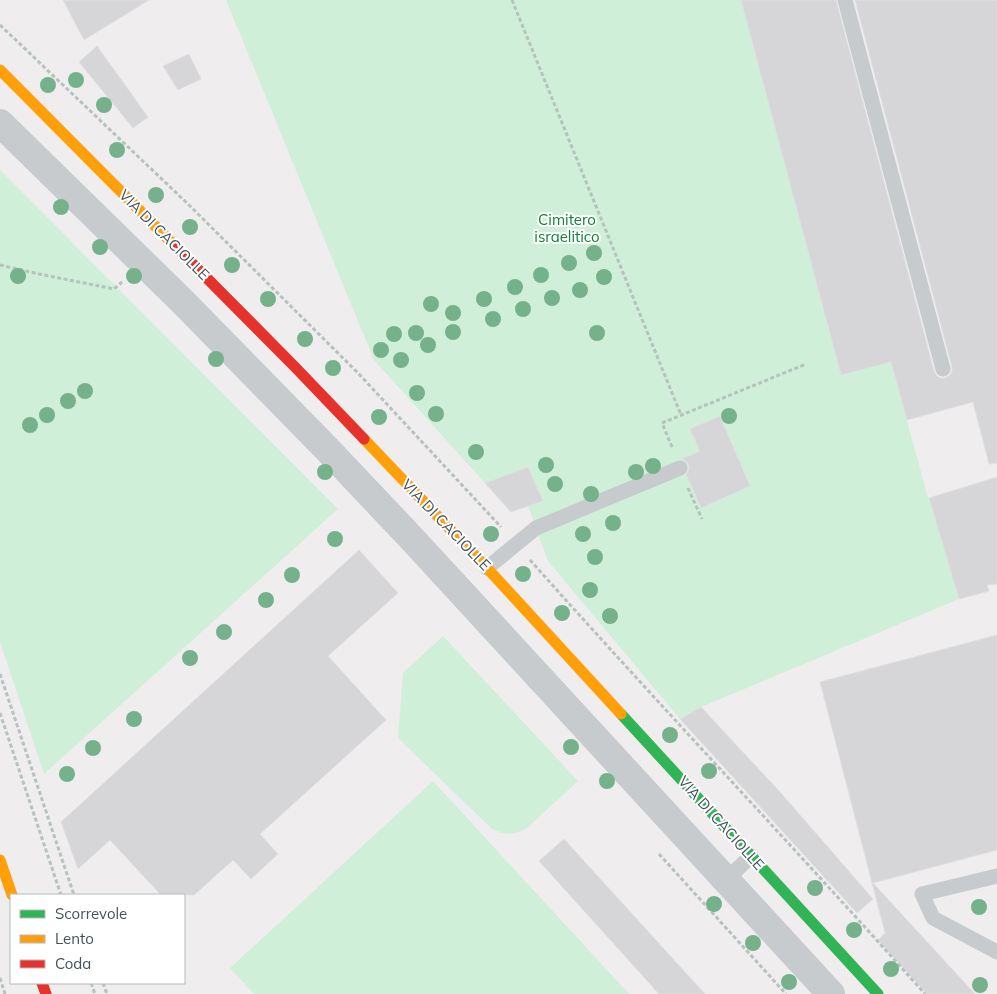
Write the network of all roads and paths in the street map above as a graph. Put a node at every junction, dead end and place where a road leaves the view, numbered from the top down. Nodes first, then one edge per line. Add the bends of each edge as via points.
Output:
1 (512, 0) edge
2 (846, 0) edge
3 (0, 24) edge
4 (1, 72) edge
5 (0, 123) edge
6 (0, 265) edge
7 (123, 282) dead end
8 (806, 364) dead end
9 (943, 369) dead end
10 (681, 415) junction
11 (680, 468) junction
12 (702, 519) dead end
13 (516, 544) junction
14 (487, 568) junction
15 (460, 591) junction
16 (0, 674) edge
17 (0, 714) edge
18 (656, 851) dead end
19 (751, 856) junction
20 (0, 860) edge
21 (997, 876) edge
22 (726, 880) junction
23 (12, 894) edge
24 (61, 894) edge
25 (74, 894) edge
26 (997, 952) edge
27 (0, 978) edge
28 (5, 994) edge
29 (786, 994) edge
30 (831, 994) edge
31 (878, 994) edge
32 (925, 994) edge

1 - 10 path
2 - 9 lane
3 - 13 path via 358,373
4 - 14 street, VIA DI CACIOLLE via 295,366
5 - 15 street via 183,302
6 - 7 path via 114,289
8 - 10 path
10 - 11 path via 662,423
11 - 12 path
11 - 13 lane via 536,528
13 - 14 lane
13 - 32 path
14 - 15 street
14 - 19 street, VIA DI CACIOLLE
15 - 22 street
16 - 25 path
17 - 24 path
18 - 29 path
19 - 22 lane
19 - 31 street, VIA DI CACIOLLE
20 - 23 street
21 - 26 lane via 922,894 933,918
22 - 30 street
27 - 28 path

